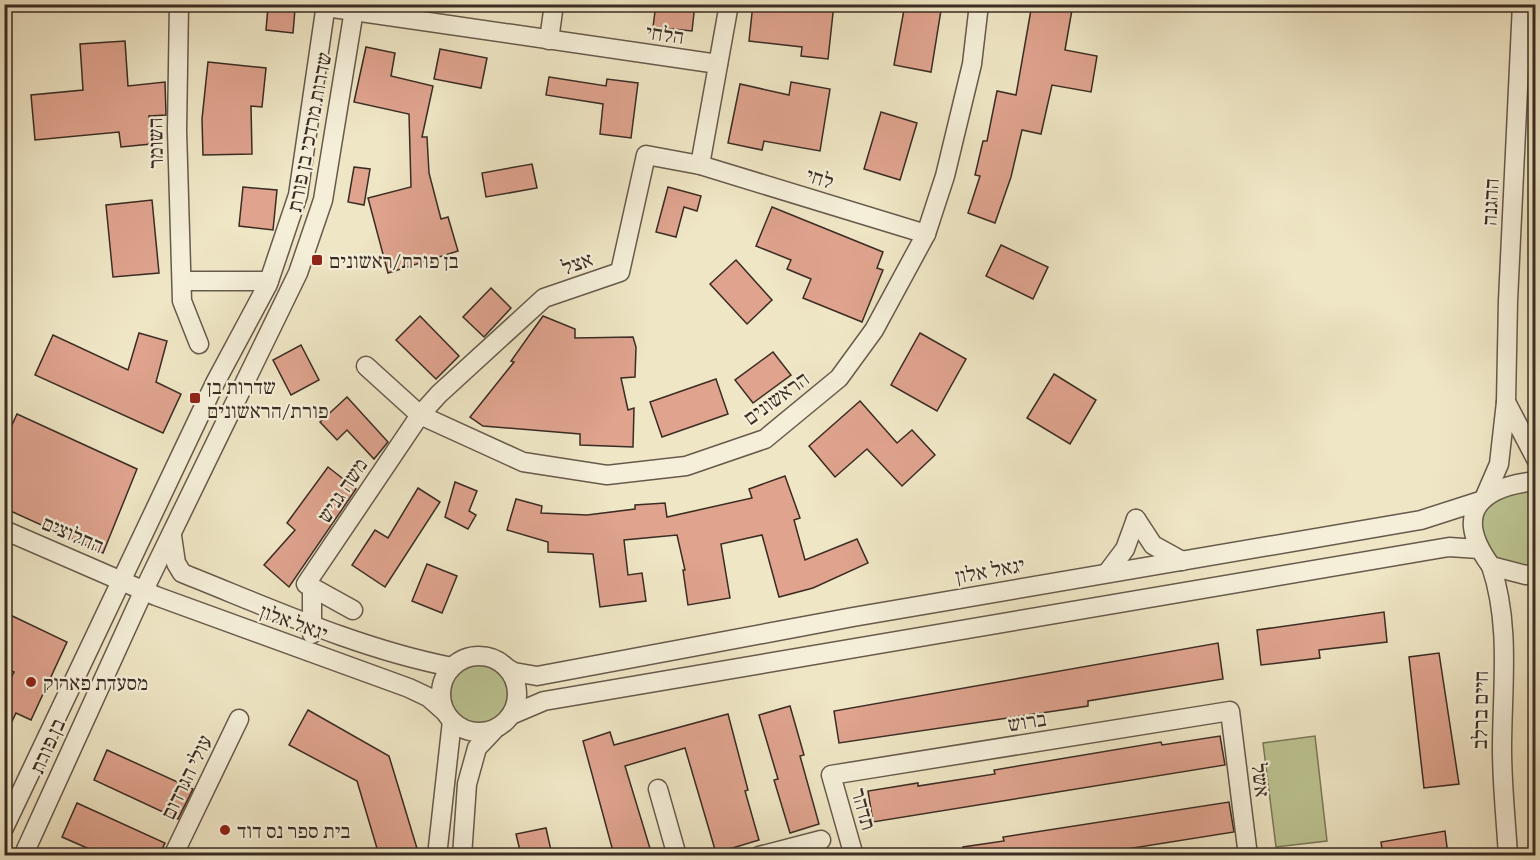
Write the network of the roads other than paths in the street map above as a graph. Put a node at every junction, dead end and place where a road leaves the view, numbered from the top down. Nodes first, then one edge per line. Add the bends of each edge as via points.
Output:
1 (179, 4) edge
2 (554, 4) edge
3 (729, 4) edge
4 (979, 4) edge
5 (1522, 4) edge
6 (326, 6) edge
7 (355, 8) edge
8 (549, 40) junction
9 (718, 64) junction
10 (700, 165) junction
11 (926, 234) junction
12 (270, 280) junction
13 (182, 281) junction
14 (199, 344) dead end
15 (366, 366) dead end
16 (1506, 402) junction
17 (420, 415) junction
18 (1536, 459) edge
19 (1536, 481) edge
20 (1483, 498) junction
21 (4, 530) edge
22 (172, 536) junction
23 (1479, 549) junction
24 (1182, 561) junction
25 (1491, 566) junction
26 (1107, 573) junction
27 (1536, 573) edge
28 (123, 579) junction
29 (312, 588) junction
30 (144, 590) junction
31 (353, 610) dead end
32 (311, 625) junction
33 (314, 654) junction
34 (452, 668) junction
35 (507, 668) junction
36 (1230, 711) joint
37 (511, 715) junction
38 (448, 717) junction
39 (239, 718) dead end
40 (494, 730) junction
41 (831, 775) joint
42 (658, 789) dead end
43 (4, 828) edge
44 (821, 840) dead end
45 (23, 855) edge
46 (173, 855) edge
47 (437, 855) edge
48 (462, 855) edge
49 (676, 855) edge
50 (759, 855) edge
51 (854, 855) edge
52 (1248, 855) edge
53 (1508, 855) edge

1 - 13 street, השומר via 177,129
2 - 8 street
3 - 9 street
4 - 11 street, הראשונים via 972,64 945,176
5 - 16 street, ההגנה
6 - 7 street, הלחי
6 - 12 street, שדרות מרדכי בן פורת via 298,195
7 - 8 street, הלחי
7 - 22 street, שדרות מרדכי בן פורת via 323,200 298,273
8 - 9 street, הלחי
9 - 10 street
10 - 11 street, לחי
10 - 17 street, אצל via 646,155 621,272 544,298
11 - 17 street, הראשונים via 874,330 839,378 765,439 686,466 607,475 523,462
12 - 13 street
12 - 28 street, שדרות מרדכי בן פורת via 215,383
13 - 14 street, השומר via 182,301
15 - 17 street, הראשונים
16 - 18 street, ההגנה
16 - 20 street, ההגנה via 1499,464
17 - 29 street, משה גניש via 306,584
19 - 20 street, יגאל אלון via 1513,484
20 - 23 street, ההגנה via 1474,525
20 - 24 street, יגאל אלון via 1421,520
21 - 28 street, החלוצים
22 - 30 street, שדרות מרדכי בן פורת
22 - 32 street, יגאל אלון via 176,563 182,573
23 - 25 street, חיים ברלב
23 - 37 street via 1449,547 1107,604 544,701
24 - 26 street, יגאל אלון
24 - 26 street via 1153,545 1136,519 1125,549
25 - 27 street
25 - 53 street, חיים ברלב via 1501,595 1504,633 1502,752
26 - 35 street, יגאל אלון via 537,676
28 - 30 street, יגאל אלון
28 - 43 street, שדרות מרדכי בן פורת
29 - 31 street
29 - 32 street, משה גניש
30 - 33 street, יגאל אלון
30 - 45 street, בן פורת
32 - 33 street, משה גניש
32 - 34 street, יגאל אלון
33 - 38 street, יגאל אלון via 422,693
34 - 35 street via 473,657 497,661
34 - 38 street via 441,689
35 - 37 street via 516,687
36 - 41 street, ברוש
36 - 52 street, אשל
37 - 40 street
38 - 40 street via 471,732
38 - 47 street
39 - 46 street, עולי הגרדום
40 - 48 street via 477,748 467,784
41 - 51 street, תדהר
42 - 49 street
44 - 50 street

